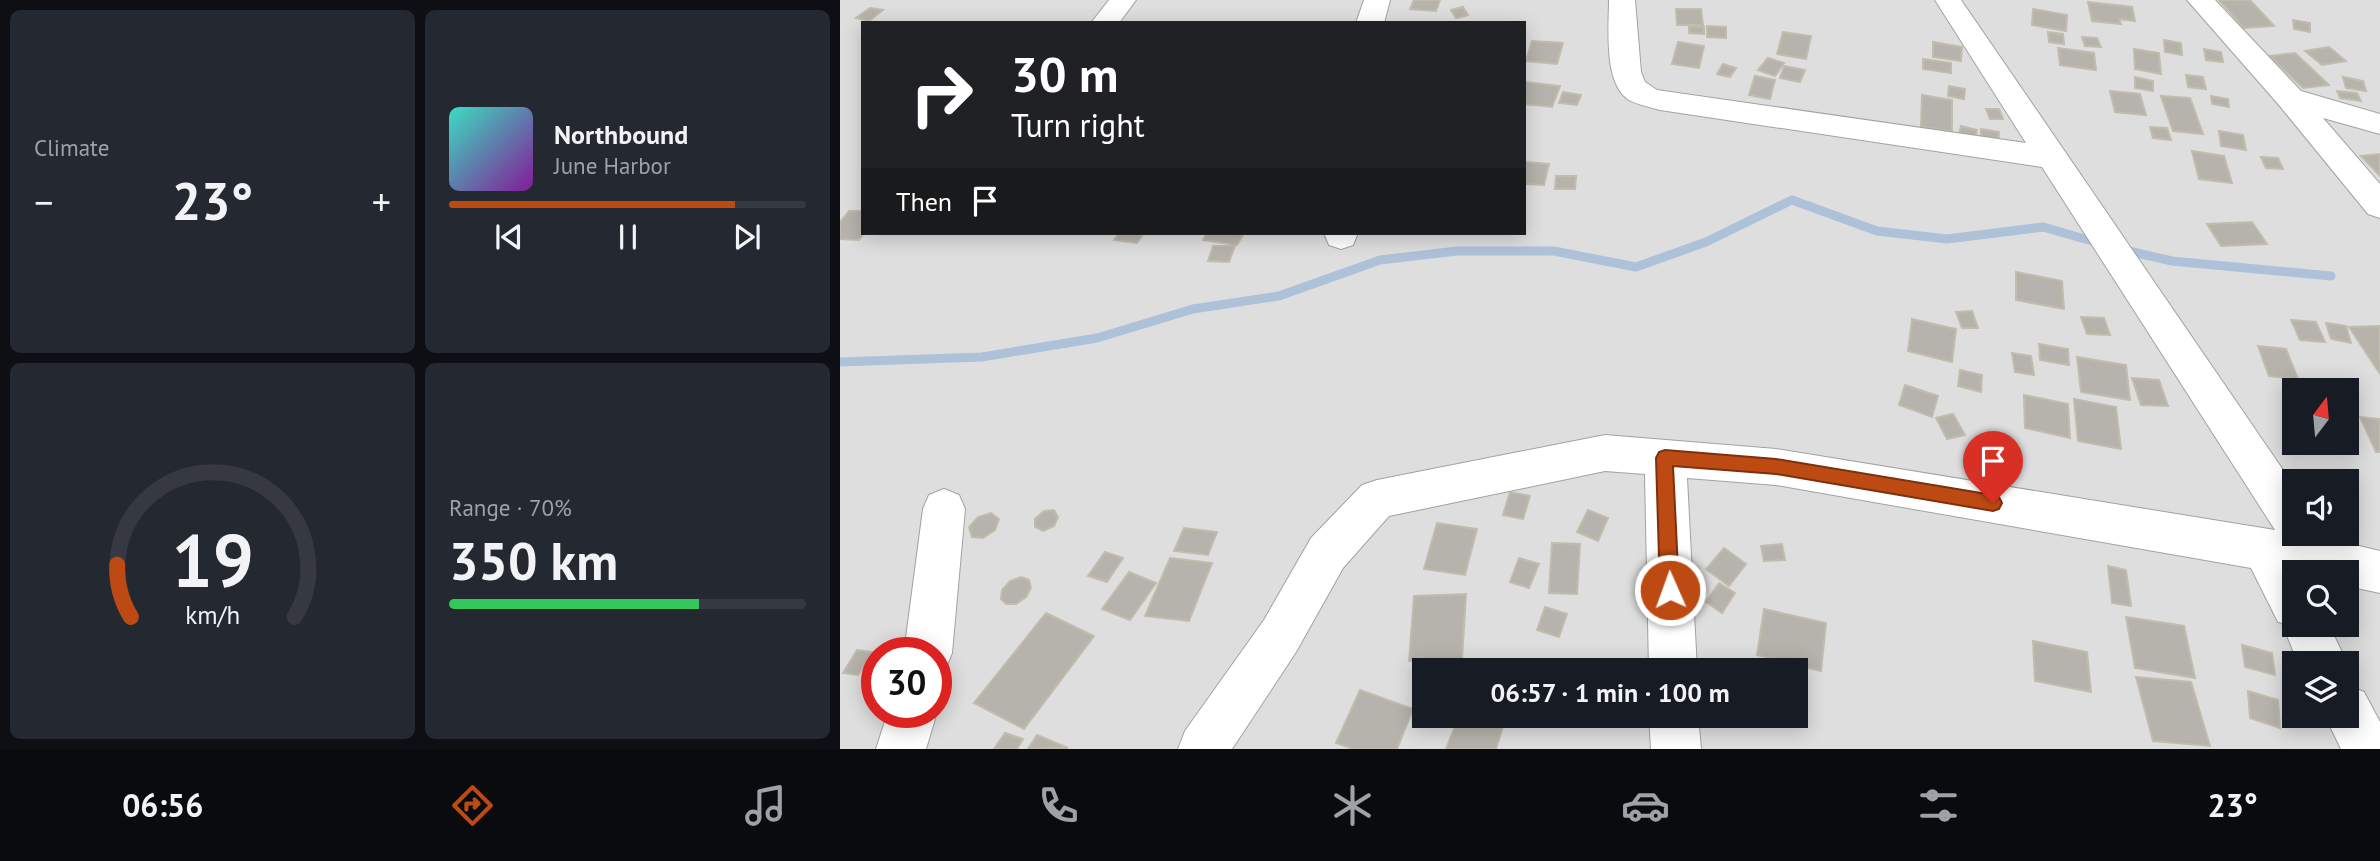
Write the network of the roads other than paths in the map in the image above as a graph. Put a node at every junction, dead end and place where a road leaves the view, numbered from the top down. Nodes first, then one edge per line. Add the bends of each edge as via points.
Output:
1 (1377, 0) edge
2 (1622, 0) edge
3 (1948, 0) edge
4 (2200, 0) edge
5 (1371, 21) edge
6 (2290, 98) junction
7 (2380, 124) edge
8 (2055, 158) junction
9 (2380, 206) edge
10 (1665, 458) junction
11 (944, 509) dead end
12 (2282, 519) edge
13 (2282, 538) edge
14 (2311, 546) edge
15 (2380, 572) edge
16 (930, 637) edge
17 (1673, 658) edge
18 (908, 728) edge
19 (1675, 728) edge
20 (2356, 728) edge
21 (901, 749) edge
22 (1203, 749) edge
23 (1676, 749) edge
24 (2367, 749) edge

1 - 5 street
2 - 8 street via 1627,73 1642,95
3 - 8 street
4 - 6 street
6 - 7 street
6 - 9 street
8 - 12 street
10 - 13 street via 1776,467
10 - 17 street
10 - 22 street via 1605,453 1377,499 1327,553 1280,636
11 - 16 street
14 - 15 street
18 - 21 street
19 - 23 street
20 - 24 street

